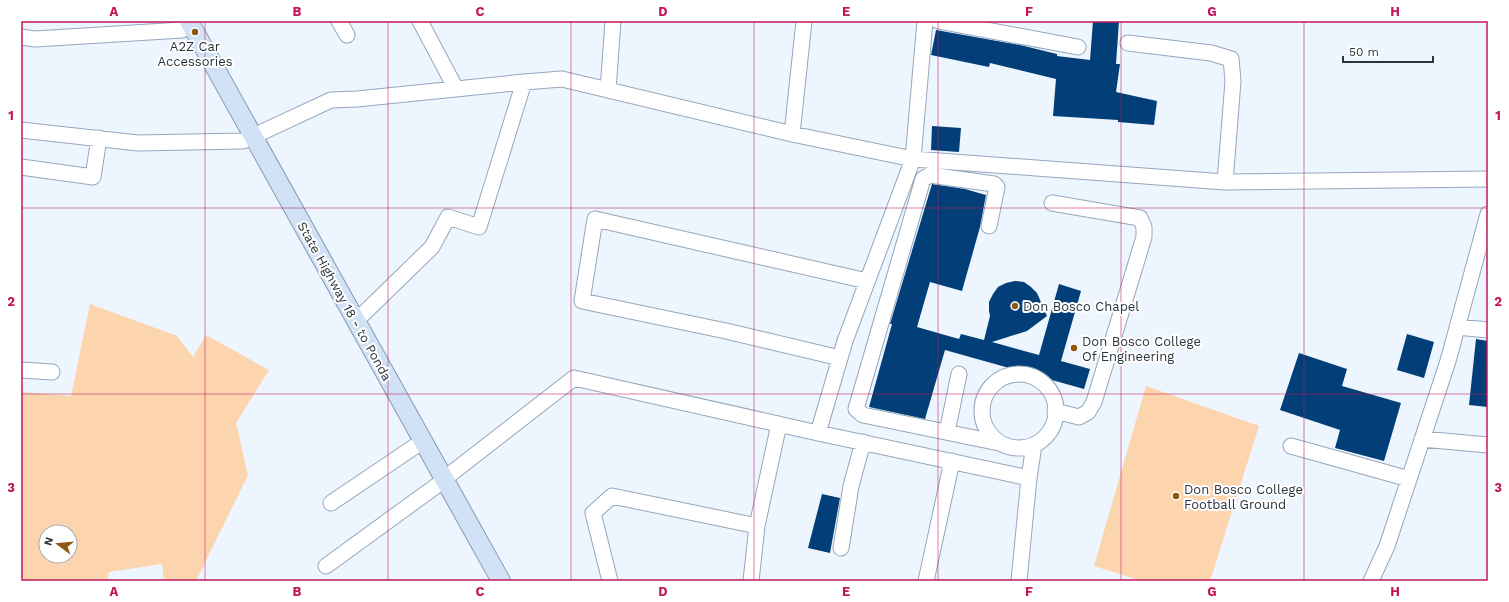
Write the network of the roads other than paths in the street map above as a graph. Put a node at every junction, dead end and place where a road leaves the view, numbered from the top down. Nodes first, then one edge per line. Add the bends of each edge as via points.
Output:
1 (339, 21) edge
2 (420, 21) edge
3 (612, 21) edge
4 (804, 21) edge
5 (925, 21) edge
6 (938, 21) edge
7 (183, 24) edge
8 (1016, 28) edge
9 (347, 35) dead end
10 (21, 37) edge
11 (1128, 44) dead end
12 (1078, 48) dead end
13 (524, 82) junction
14 (456, 89) junction
15 (608, 90) junction
16 (21, 130) edge
17 (792, 134) junction
18 (99, 138) junction
19 (248, 138) junction
20 (913, 159) junction
21 (21, 167) edge
22 (1488, 179) edge
23 (1225, 182) junction
24 (1052, 203) dead end
25 (1488, 214) edge
26 (989, 226) dead end
27 (1485, 237) edge
28 (867, 281) junction
29 (356, 321) junction
30 (1457, 327) junction
31 (1488, 330) edge
32 (840, 358) junction
33 (21, 370) edge
34 (52, 372) dead end
35 (959, 374) dead end
36 (1055, 411) junction
37 (779, 424) junction
38 (947, 432) junction
39 (818, 433) junction
40 (1422, 439) junction
41 (863, 442) junction
42 (999, 443) junction
43 (1034, 445) junction
44 (1291, 446) dead end
45 (1488, 446) edge
46 (414, 447) junction
47 (952, 461) junction
48 (1029, 478) junction
49 (1409, 479) junction
50 (440, 483) junction
51 (331, 503) dead end
52 (757, 526) junction
53 (841, 548) dead end
54 (326, 566) dead end
55 (489, 581) edge
56 (501, 581) edge
57 (610, 581) edge
58 (751, 581) edge
59 (926, 581) edge
60 (1019, 581) edge
61 (1371, 581) edge

1 - 9 street
2 - 14 street
3 - 15 street
4 - 17 street
5 - 20 street
6 - 8 street
7 - 10 street via 35,39
7 - 19 main road, State Highway 18 - to Ponda
8 - 12 street
11 - 23 street via 1211,53 1231,59 1233,81
13 - 14 street
13 - 15 street via 562,79
13 - 29 street via 479,227 448,217 432,247
14 - 19 street via 331,100
15 - 17 street
16 - 18 street
17 - 20 street
18 - 19 street via 138,143
18 - 21 street via 94,177
19 - 29 main road, State Highway 18 - to Ponda
19 - 46 main road, State Highway 18 - to Ponda
20 - 23 street
20 - 28 street
22 - 23 street
24 - 36 street via 1140,218 1144,228 1144,237 1094,402 1088,412 1079,417
25 - 27 street
26 - 38 street via 997,187 994,184 930,175 923,179 856,409 863,415
27 - 30 street
28 - 32 street
28 - 32 street via 595,219 582,301
29 - 50 main road, State Highway 18 - to Ponda
30 - 31 street
30 - 40 street
32 - 39 street
33 - 34 street
35 - 38 street
36 - 42 street via 1051,394 1044,384 1034,378 1016,375 999,381 990,389 984,400 982,412 984,424
36 - 43 street via 1051,429
37 - 39 street
37 - 50 street via 574,378
37 - 52 street
38 - 42 street
39 - 41 street
40 - 45 street
40 - 49 street
41 - 47 street
41 - 53 street via 851,486
42 - 43 street via 1010,448
43 - 48 street
44 - 49 street
46 - 50 main road, State Highway 18 - to Ponda
46 - 51 street
47 - 48 street
47 - 59 street
48 - 60 street
49 - 61 street via 1387,546
50 - 54 street
50 - 55 main road, State Highway 18 - to Ponda
50 - 56 main road, State Highway 18 - to Ponda
52 - 57 street via 612,496 593,513
52 - 58 street

